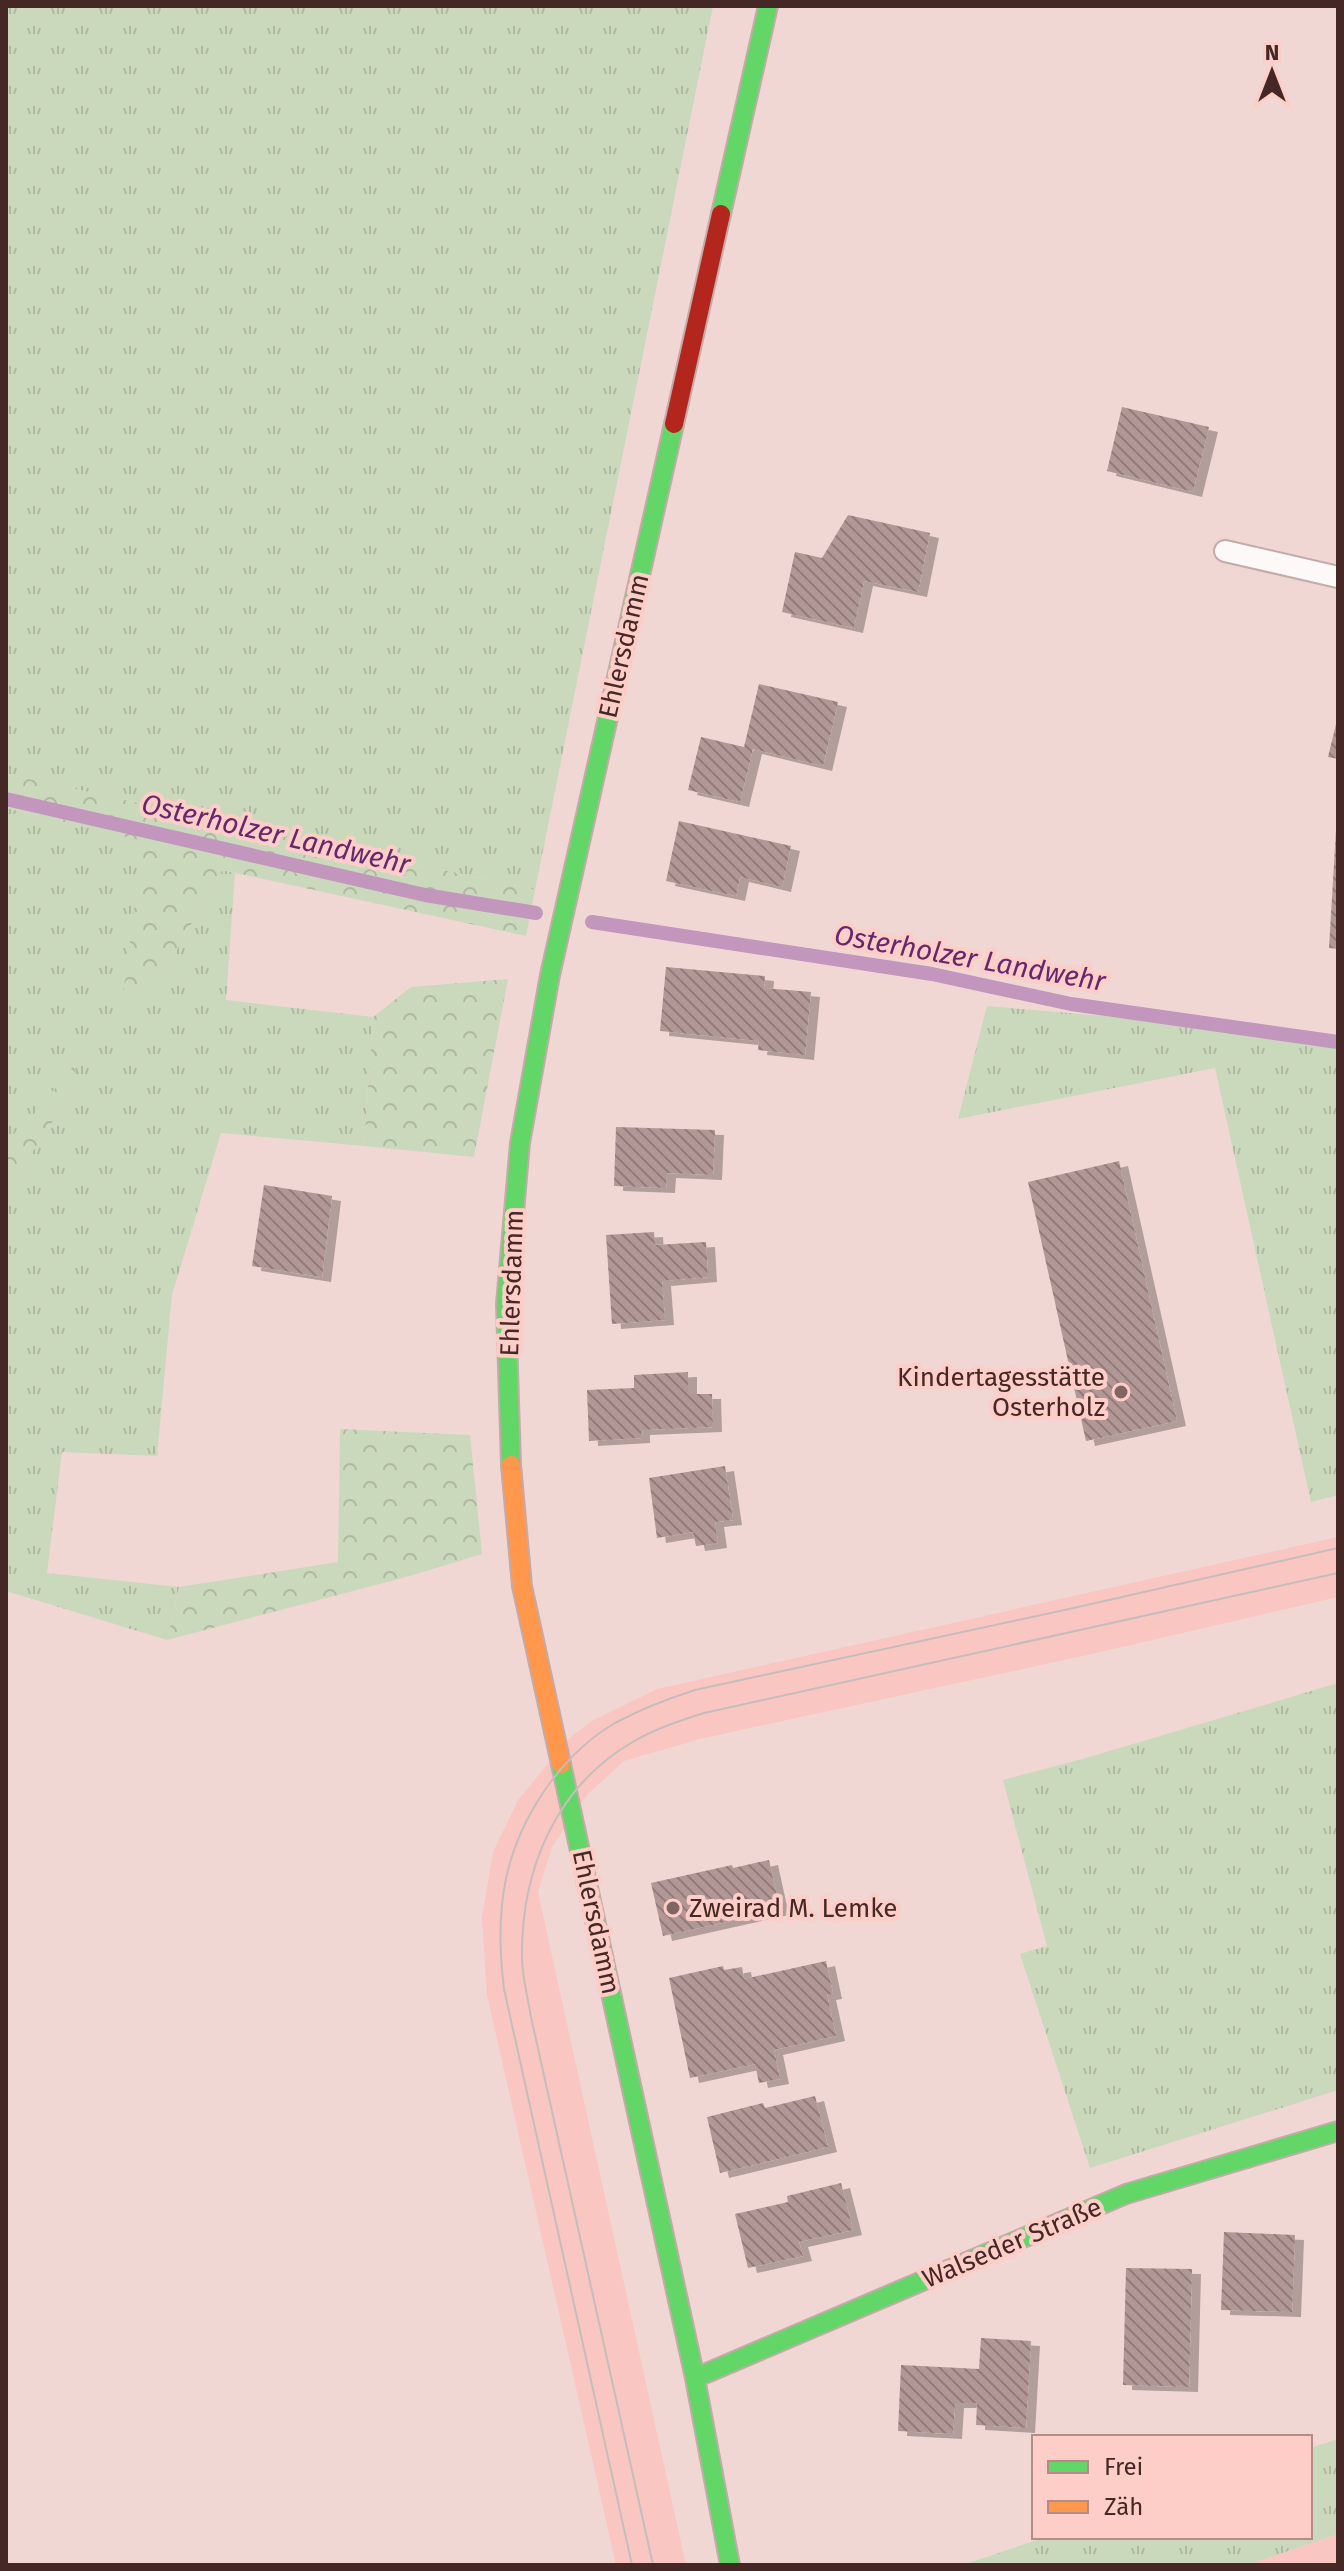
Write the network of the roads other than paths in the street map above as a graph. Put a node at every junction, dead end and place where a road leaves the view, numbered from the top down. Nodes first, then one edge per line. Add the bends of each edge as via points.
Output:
1 (768, 6) edge
2 (1225, 551) dead end
3 (1338, 577) edge
4 (1338, 2131) edge
5 (695, 2378) junction
6 (730, 2565) edge

1 - 5 street, Ehlersdamm via 550,975 520,1143 506,1304 510,1454 522,1586
2 - 3 lane
4 - 5 street, Walseder Straße via 1126,2194
5 - 6 street, Ehlersdamm

